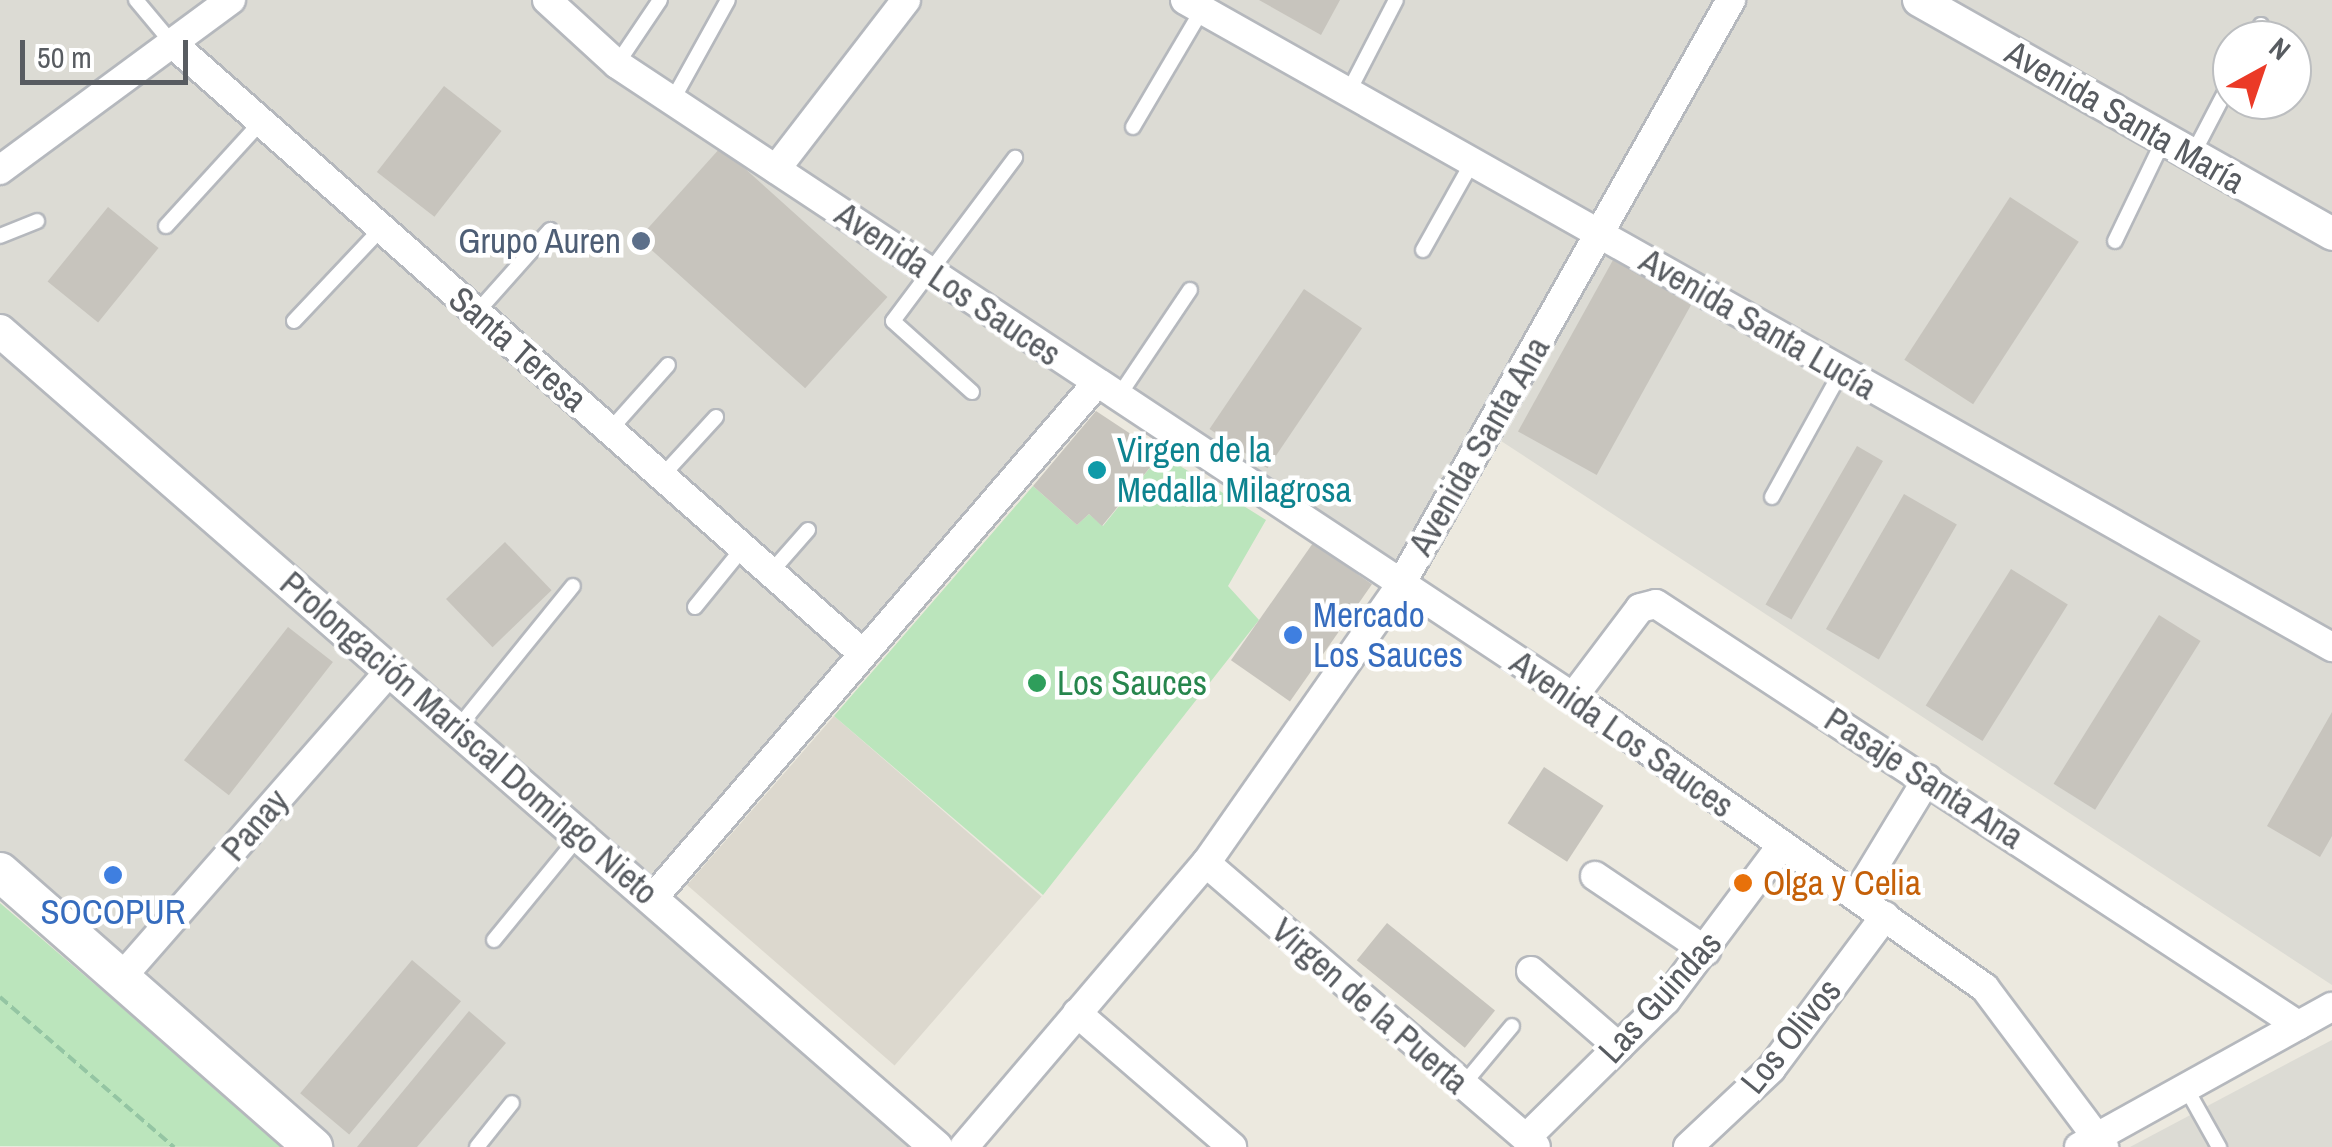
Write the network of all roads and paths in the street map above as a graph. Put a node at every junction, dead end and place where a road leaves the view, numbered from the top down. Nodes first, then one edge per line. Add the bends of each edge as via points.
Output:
1 (136, 0) edge
2 (232, 0) edge
3 (547, 0) edge
4 (660, 0) edge
5 (728, 0) edge
6 (906, 0) edge
7 (1396, 0) edge
8 (1731, 0) edge
9 (1919, 0) edge
10 (1194, 5) edge
11 (172, 44) junction
12 (616, 64) junction
13 (1349, 91) junction
14 (672, 101) junction
15 (2212, 104) edge
16 (262, 122) junction
17 (1132, 127) dead end
18 (2178, 147) junction
19 (1015, 158) dead end
20 (1473, 162) junction
21 (776, 169) junction
22 (0, 170) edge
23 (37, 221) dead end
24 (166, 226) dead end
25 (380, 230) junction
26 (550, 230) dead end
27 (1602, 232) junction
28 (2332, 234) edge
29 (0, 236) edge
30 (2115, 241) dead end
31 (1423, 250) dead end
32 (927, 269) junction
33 (1190, 290) dead end
34 (476, 312) junction
35 (294, 321) dead end
36 (0, 331) edge
37 (668, 366) dead end
38 (1840, 374) junction
39 (1107, 390) junction
40 (972, 392) dead end
41 (716, 417) dead end
42 (610, 430) junction
43 (662, 476) junction
44 (1772, 496) dead end
45 (808, 530) dead end
46 (743, 548) junction
47 (771, 572) junction
48 (1400, 584) junction
49 (573, 586) dead end
50 (695, 607) dead end
51 (2332, 646) edge
52 (864, 654) junction
53 (390, 671) junction
54 (1573, 697) junction
55 (457, 729) junction
56 (1927, 779) junction
57 (580, 835) junction
58 (1782, 845) junction
59 (1206, 863) junction
60 (0, 872) edge
61 (1595, 876) dead end
62 (1856, 896) junction
63 (653, 898) junction
64 (1884, 916) junction
65 (494, 940) dead end
66 (1706, 951) junction
67 (1531, 972) dead end
68 (120, 979) junction
69 (0, 997) edge
70 (2332, 1008) edge
71 (1077, 1013) junction
72 (2298, 1025) junction
73 (1512, 1026) dead end
74 (1619, 1047) junction
75 (1461, 1086) junction
76 (2186, 1088) junction
77 (512, 1103) dead end
78 (1531, 1142) edge
79 (2094, 1144) edge
80 (174, 1147) edge
81 (313, 1147) edge
82 (477, 1147) edge
83 (936, 1147) edge
84 (964, 1147) edge
85 (1232, 1147) edge
86 (1688, 1147) edge
87 (2219, 1147) edge

1 - 11 lane
2 - 11 street
3 - 12 street, Avenida Los Sauces
4 - 12 lane
5 - 14 lane
6 - 21 street
7 - 13 lane
8 - 27 street, Avenida Santa Ana
9 - 18 street, Avenida Santa María
10 - 13 street, Avenida Santa Lucía
10 - 17 lane
11 - 16 street, Santa Teresa
11 - 22 street
12 - 14 street, Avenida Los Sauces
13 - 20 street, Avenida Santa Lucía
14 - 21 street, Avenida Los Sauces
15 - 18 lane
16 - 24 lane
16 - 25 street, Santa Teresa
18 - 28 street, Avenida Santa María
18 - 30 lane
19 - 32 lane
20 - 27 street, Avenida Santa Lucía
20 - 31 lane
21 - 32 street, Avenida Los Sauces
23 - 29 lane
25 - 34 street, Santa Teresa
25 - 35 lane
26 - 34 lane
27 - 38 street, Avenida Santa Lucía
27 - 48 street, Avenida Santa Ana
32 - 39 street, Avenida Los Sauces
32 - 40 lane via 893,321
33 - 39 lane
34 - 42 street, Santa Teresa
36 - 53 street, Prolongación Mariscal Domingo Nieto
37 - 42 lane
38 - 44 lane
38 - 51 street, Avenida Santa Lucía
39 - 48 street, Avenida Los Sauces
39 - 52 street
41 - 43 lane
42 - 43 street, Santa Teresa
43 - 46 street, Santa Teresa
45 - 47 lane
46 - 47 street, Santa Teresa
46 - 50 lane
47 - 52 street, Santa Teresa
48 - 54 street, Avenida Los Sauces
48 - 59 street, Avenida Santa Ana
49 - 55 lane
52 - 63 street
53 - 55 street, Prolongación Mariscal Domingo Nieto
53 - 68 street, Panay
54 - 56 street, Pasaje Santa Ana via 1640,608 1656,604
54 - 58 street, Avenida Los Sauces
55 - 57 street, Prolongación Mariscal Domingo Nieto
56 - 62 street
56 - 72 street, Pasaje Santa Ana
57 - 63 street, Prolongación Mariscal Domingo Nieto
57 - 65 lane
58 - 62 street, Avenida Los Sauces
58 - 66 street, Las Guindas
59 - 71 street, Avenida Santa Ana
59 - 75 street, Virgen de la Puerta
60 - 68 main road
61 - 66 street
62 - 64 street, Avenida Los Sauces
63 - 83 street, Prolongación Mariscal Domingo Nieto
64 - 79 street, Avenida Los Sauces via 2000,1001
64 - 86 street, Los Olivos via 1771,1069
66 - 74 street, Las Guindas
67 - 74 street
68 - 81 main road
69 - 80 path
70 - 72 street
71 - 84 street, Avenida Santa Ana
71 - 85 street
72 - 76 street
73 - 75 lane
74 - 78 street, Las Guindas
75 - 78 street, Virgen de la Puerta
76 - 79 street
76 - 87 lane
77 - 82 lane

